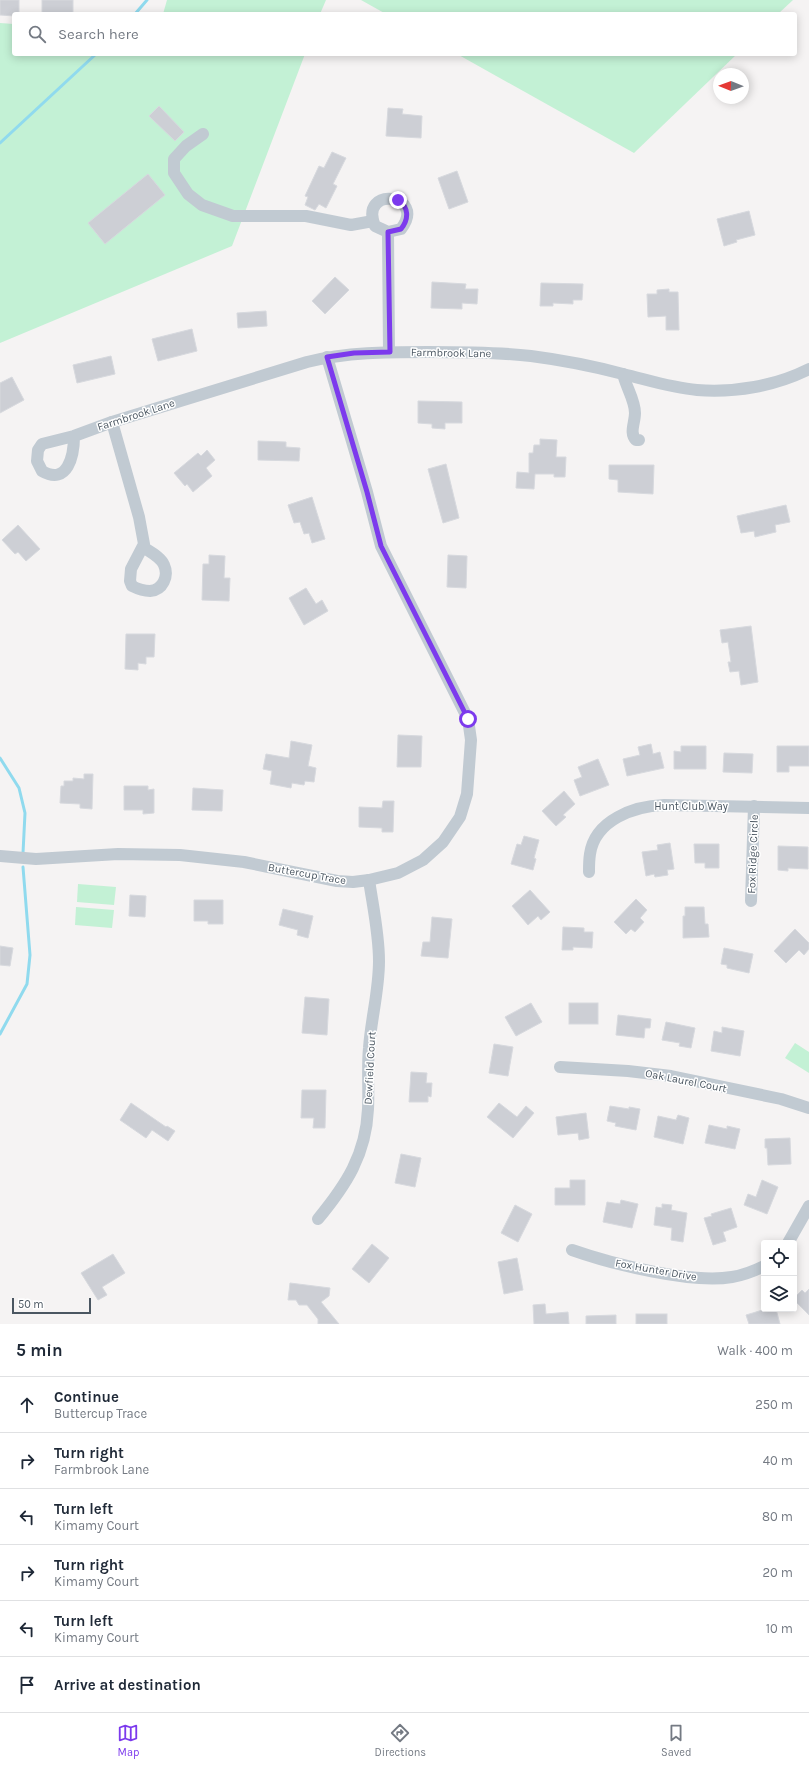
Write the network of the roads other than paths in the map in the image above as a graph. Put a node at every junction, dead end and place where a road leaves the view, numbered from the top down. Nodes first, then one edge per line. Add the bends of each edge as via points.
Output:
1 (203, 134) dead end
2 (373, 221) junction
3 (388, 232) junction
4 (390, 352) junction
5 (327, 357) junction
6 (809, 369) edge
7 (623, 374) junction
8 (112, 422) junction
9 (74, 436) dead end
10 (639, 440) dead end
11 (143, 547) dead end
12 (754, 806) junction
13 (809, 808) edge
14 (0, 856) edge
15 (589, 872) dead end
16 (369, 880) junction
17 (751, 901) dead end
18 (560, 1067) dead end
19 (809, 1108) edge
20 (809, 1206) edge
21 (318, 1220) dead end
22 (790, 1240) edge
23 (572, 1250) dead end
24 (761, 1267) edge

1 - 2 street via 186,146 174,159 174,173 188,194 202,205 233,216 306,216 352,225
2 - 3 street via 375,226
2 - 3 street via 372,211 383,199 392,198 403,203 407,217 404,225 398,231
3 - 4 street
4 - 5 street, Farmbrook Lane
4 - 7 street, Farmbrook Lane via 477,352 531,356 593,366
5 - 8 street, Farmbrook Lane
5 - 16 street, Buttercup Trace via 381,546 468,719 471,740 467,794 460,817 444,842 423,860 398,873
6 - 7 street, Farmbrook Lane via 761,386 724,391 675,387
7 - 10 street via 635,411 633,438
8 - 9 street, Farmbrook Lane
8 - 11 street via 140,517
12 - 13 street, Hunt Club Way
12 - 15 street, Hunt Club Way via 664,805 632,810 612,821 597,835 590,853
12 - 17 street, Fox Ridge Circle
14 - 16 street, Buttercup Trace via 36,859 118,854 180,855 244,862 336,881
16 - 21 street, Dewfield Court via 379,961 369,1048 367,1127 351,1174
18 - 19 street, Oak Laurel Court via 671,1076 781,1099
20 - 22 street
23 - 24 street, Fox Hunter Drive via 599,1259 704,1278 731,1277

